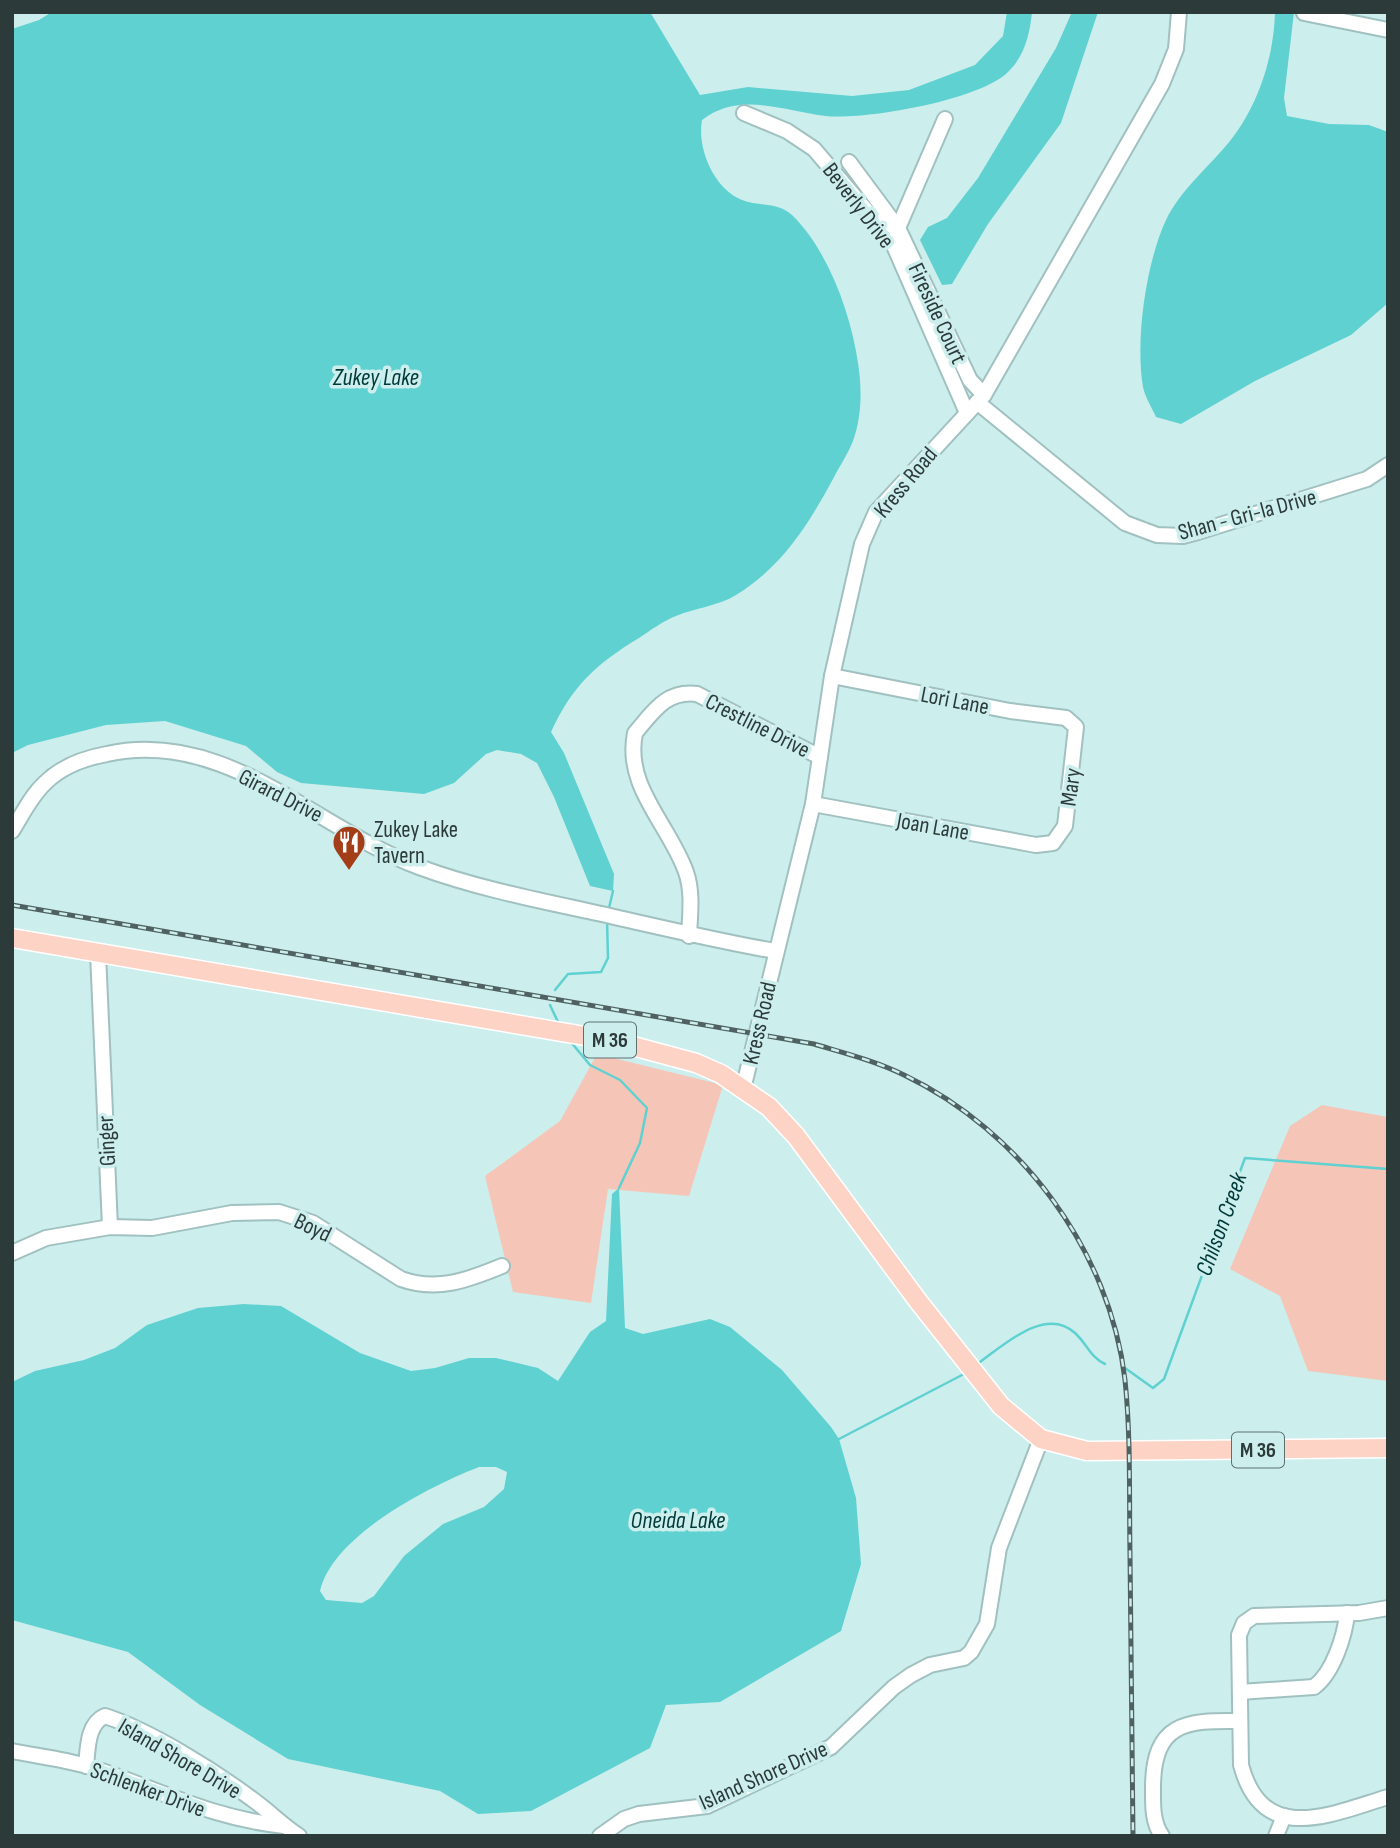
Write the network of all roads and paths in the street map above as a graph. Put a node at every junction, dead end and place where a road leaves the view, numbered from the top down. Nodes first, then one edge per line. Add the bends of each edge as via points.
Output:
1 (1179, 12) edge
2 (1304, 13) edge
3 (1388, 30) edge
4 (744, 113) dead end
5 (945, 119) dead end
6 (849, 162) dead end
7 (898, 228) junction
8 (976, 403) junction
9 (1388, 465) edge
10 (832, 676) junction
11 (1076, 727) joint
12 (820, 757) junction
13 (813, 804) junction
14 (12, 831) edge
15 (1053, 843) joint
16 (689, 936) junction
17 (12, 938) edge
18 (775, 951) junction
19 (97, 953) junction
20 (743, 1089) junction
21 (110, 1227) junction
22 (12, 1252) edge
23 (502, 1266) dead end
24 (1041, 1439) junction
25 (1388, 1448) edge
26 (1388, 1608) edge
27 (1347, 1614) junction
28 (1240, 1692) junction
29 (1240, 1721) junction
30 (12, 1751) edge
31 (86, 1766) junction
32 (1388, 1797) edge
33 (1284, 1816) junction
34 (284, 1826) junction
35 (299, 1836) edge
36 (600, 1836) edge
37 (1162, 1836) edge
38 (1276, 1836) edge

1 - 8 street, Kress Road via 1176,49 1162,85
2 - 3 street
4 - 8 street, Beverly Drive via 787,131 814,149 891,239
5 - 7 street
6 - 7 street, Fireside Court
7 - 8 street, Fireside Court via 970,380
8 - 9 street, Shan - Gri-la Drive via 1125,523 1157,535 1198,532 1367,480
8 - 10 street, Kress Road via 876,512 855,566
10 - 11 street, Lori Lane via 1066,718
10 - 12 street, Kress Road
11 - 15 street, Mary via 1065,826
12 - 13 street, Kress Road
12 - 16 street, Crestline Drive via 685,692 664,700 635,733 634,774 685,869 690,887
13 - 15 street, Joan Lane via 1036,845
13 - 18 street, Kress Road
14 - 16 street, Girard Drive via 45,783 63,769 123,750 175,750 258,781 379,850 419,867
16 - 18 street, Girard Drive
17 - 19 main road, M 36
18 - 20 street, Kress Road
19 - 20 main road, M 36 via 639,1046 696,1063
19 - 21 street, Ginger
20 - 24 main road, M 36 via 769,1107 796,1136 995,1398
21 - 22 street via 46,1238
21 - 23 street, Boyd via 152,1228 232,1213 279,1212 313,1223 415,1284 456,1283
24 - 25 main road, M 36 via 1087,1451
24 - 36 street, Island Shore Drive via 999,1548 987,1624 969,1654 911,1675 831,1746 707,1806 639,1814
26 - 27 street
27 - 28 street via 1346,1630 1319,1683 1304,1690
27 - 28 street via 1249,1619 1239,1635
28 - 29 street
29 - 33 street via 1245,1780 1264,1804
29 - 37 street via 1196,1721 1180,1726 1162,1741 1153,1768 1155,1824
30 - 31 street, Schlenker Drive
31 - 34 street, Schlenker Drive via 195,1808
31 - 34 street, Island Shore Drive via 91,1732 105,1716 158,1741 253,1799
32 - 33 street via 1307,1820
33 - 38 street
34 - 35 street, Island Shore Drive

